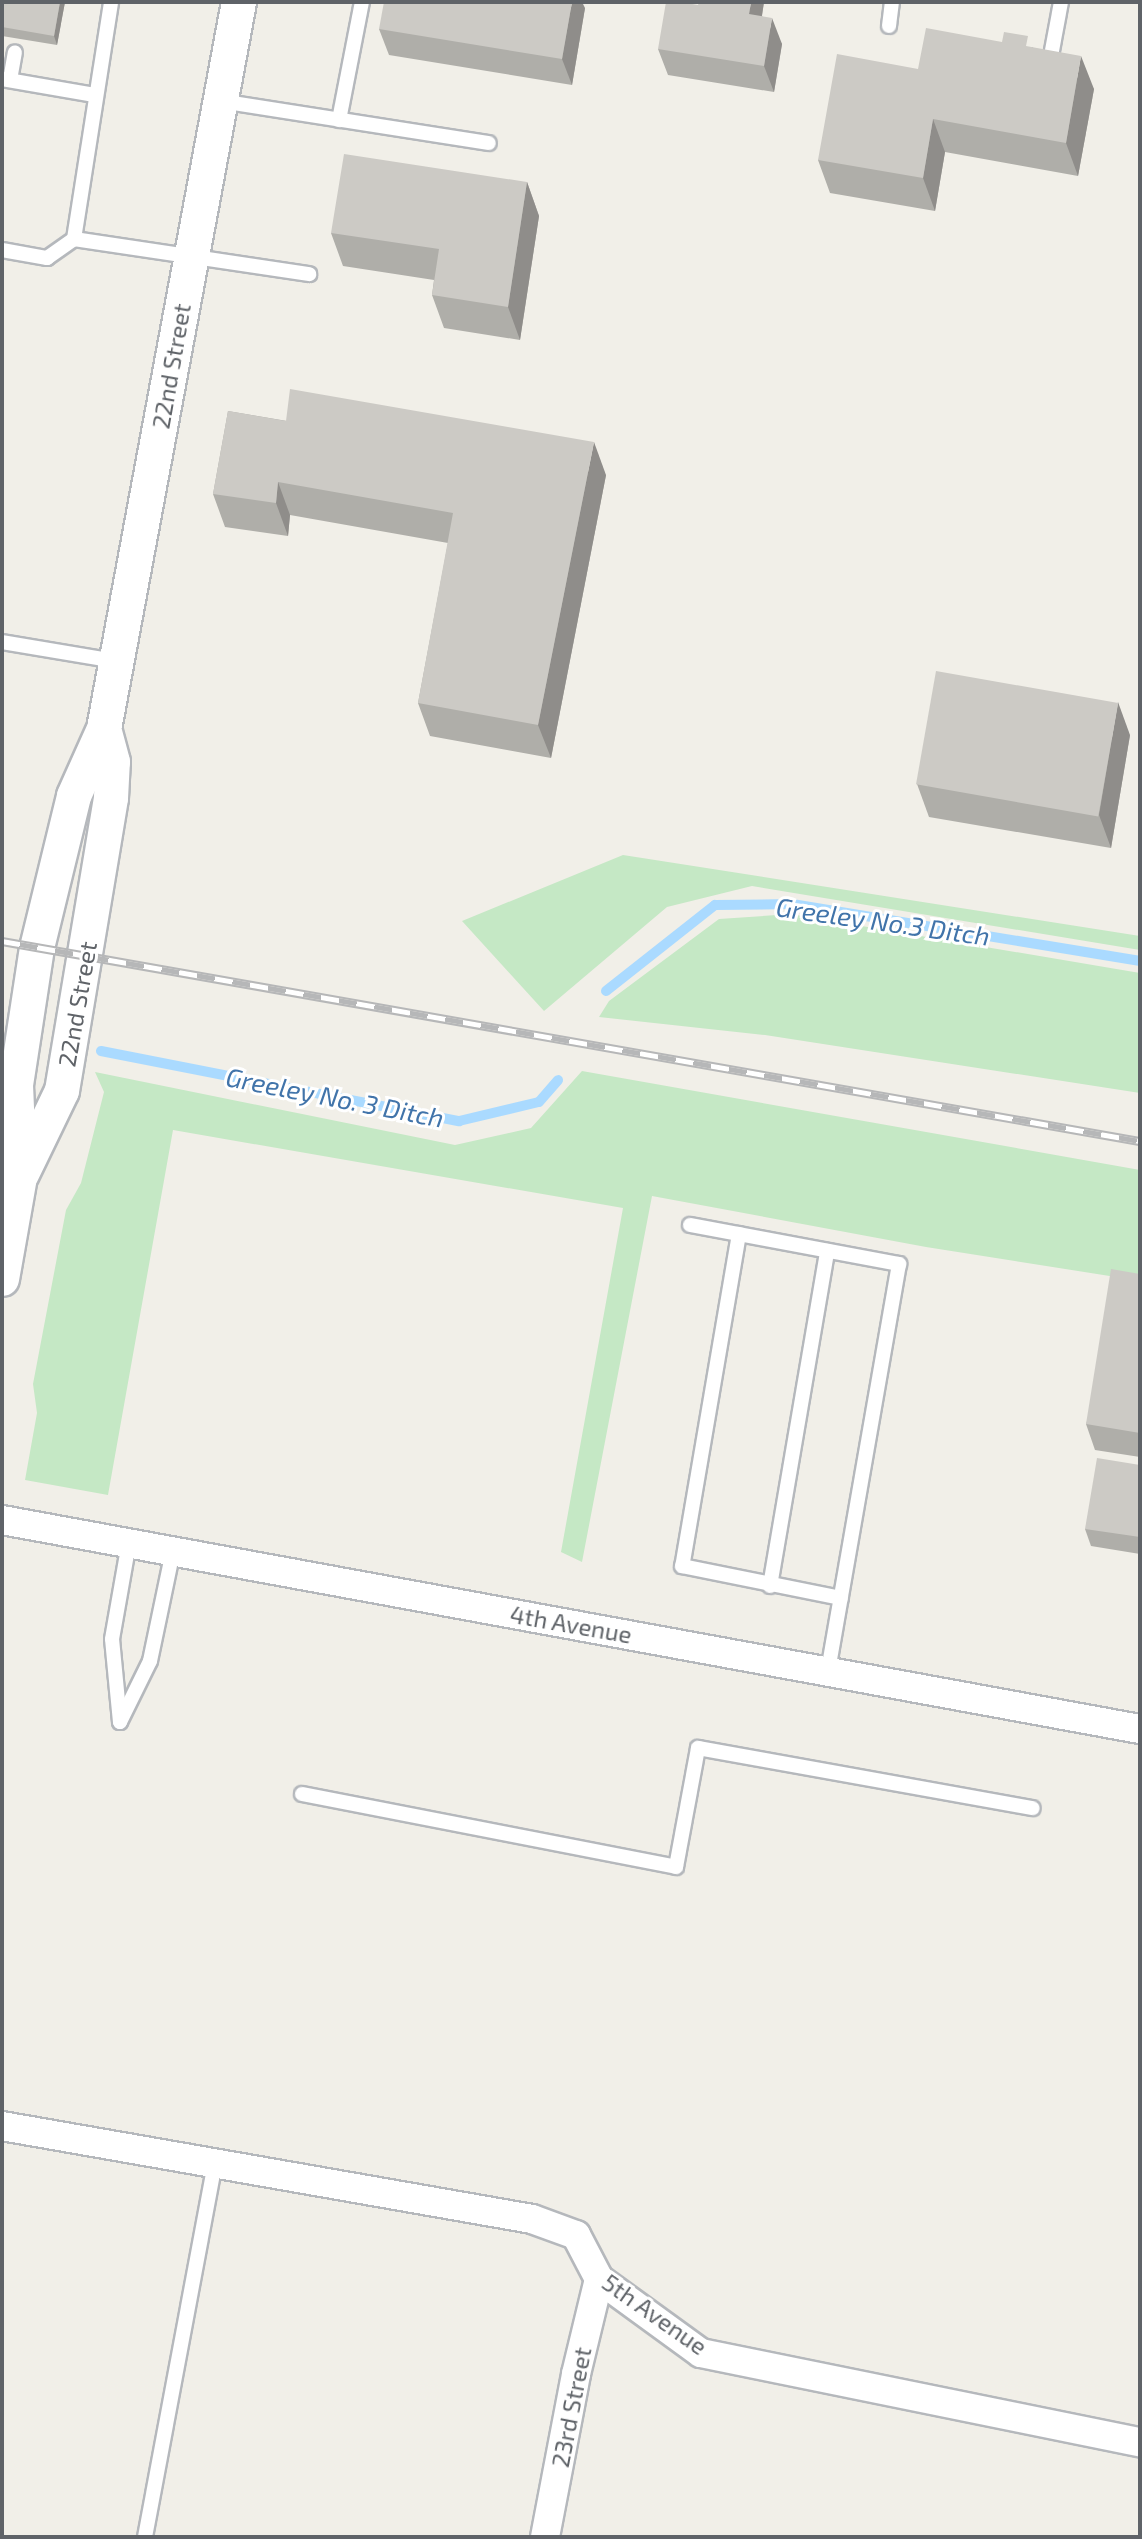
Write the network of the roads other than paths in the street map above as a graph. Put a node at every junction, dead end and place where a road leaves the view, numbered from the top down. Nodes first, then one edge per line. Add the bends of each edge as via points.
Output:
1 (111, 2) edge
2 (239, 2) edge
3 (362, 2) edge
4 (892, 2) edge
5 (1061, 2) edge
6 (889, 26) dead end
7 (15, 52) dead end
8 (1051, 56) edge
9 (6, 79) edge
10 (95, 95) junction
11 (220, 101) junction
12 (339, 120) junction
13 (489, 143) dead end
14 (74, 239) junction
15 (2, 250) edge
16 (191, 255) junction
17 (309, 274) dead end
18 (2, 642) edge
19 (116, 661) junction
20 (104, 729) junction
21 (20, 1177) junction
22 (690, 1225) dead end
23 (739, 1234) junction
24 (827, 1251) junction
25 (2, 1279) edge
26 (2, 1520) edge
27 (129, 1543) junction
28 (173, 1551) junction
29 (770, 1586) junction
30 (841, 1598) junction
31 (828, 1672) junction
32 (1140, 1729) edge
33 (302, 1794) dead end
34 (1033, 1808) dead end
35 (2, 2126) edge
36 (215, 2163) junction
37 (599, 2279) junction
38 (1140, 2442) edge
39 (145, 2537) edge
40 (545, 2537) edge

1 - 10 lane
2 - 11 street, 22nd Street
3 - 12 lane
4 - 6 lane
5 - 8 lane
7 - 9 lane
9 - 10 lane
10 - 14 lane
11 - 12 lane
11 - 16 street, 22nd Street
12 - 13 lane
14 - 15 lane via 47,258
14 - 16 lane
16 - 17 lane
16 - 19 street, 22nd Street
18 - 19 lane
19 - 20 street, 22nd Street
20 - 21 street, 22nd Street via 74,796 37,948 16,1085
20 - 21 street, 22nd Street via 113,762 111,798 62,1091
21 - 25 street, 22nd Street
22 - 23 lane
23 - 24 lane
23 - 29 lane via 682,1566
24 - 29 lane
24 - 30 lane via 899,1264
26 - 27 street, 4th Avenue
27 - 28 street, 4th Avenue
27 - 28 lane via 112,1639 120,1722 150,1661
28 - 31 street, 4th Avenue
29 - 30 lane
30 - 31 lane
31 - 32 street, 4th Avenue
33 - 34 lane via 676,1867 698,1748
35 - 36 street, 5th Avenue
36 - 37 street, 5th Avenue via 532,2219 576,2235
36 - 39 lane
37 - 38 street, 5th Avenue via 701,2353
37 - 40 street, 23rd Street

